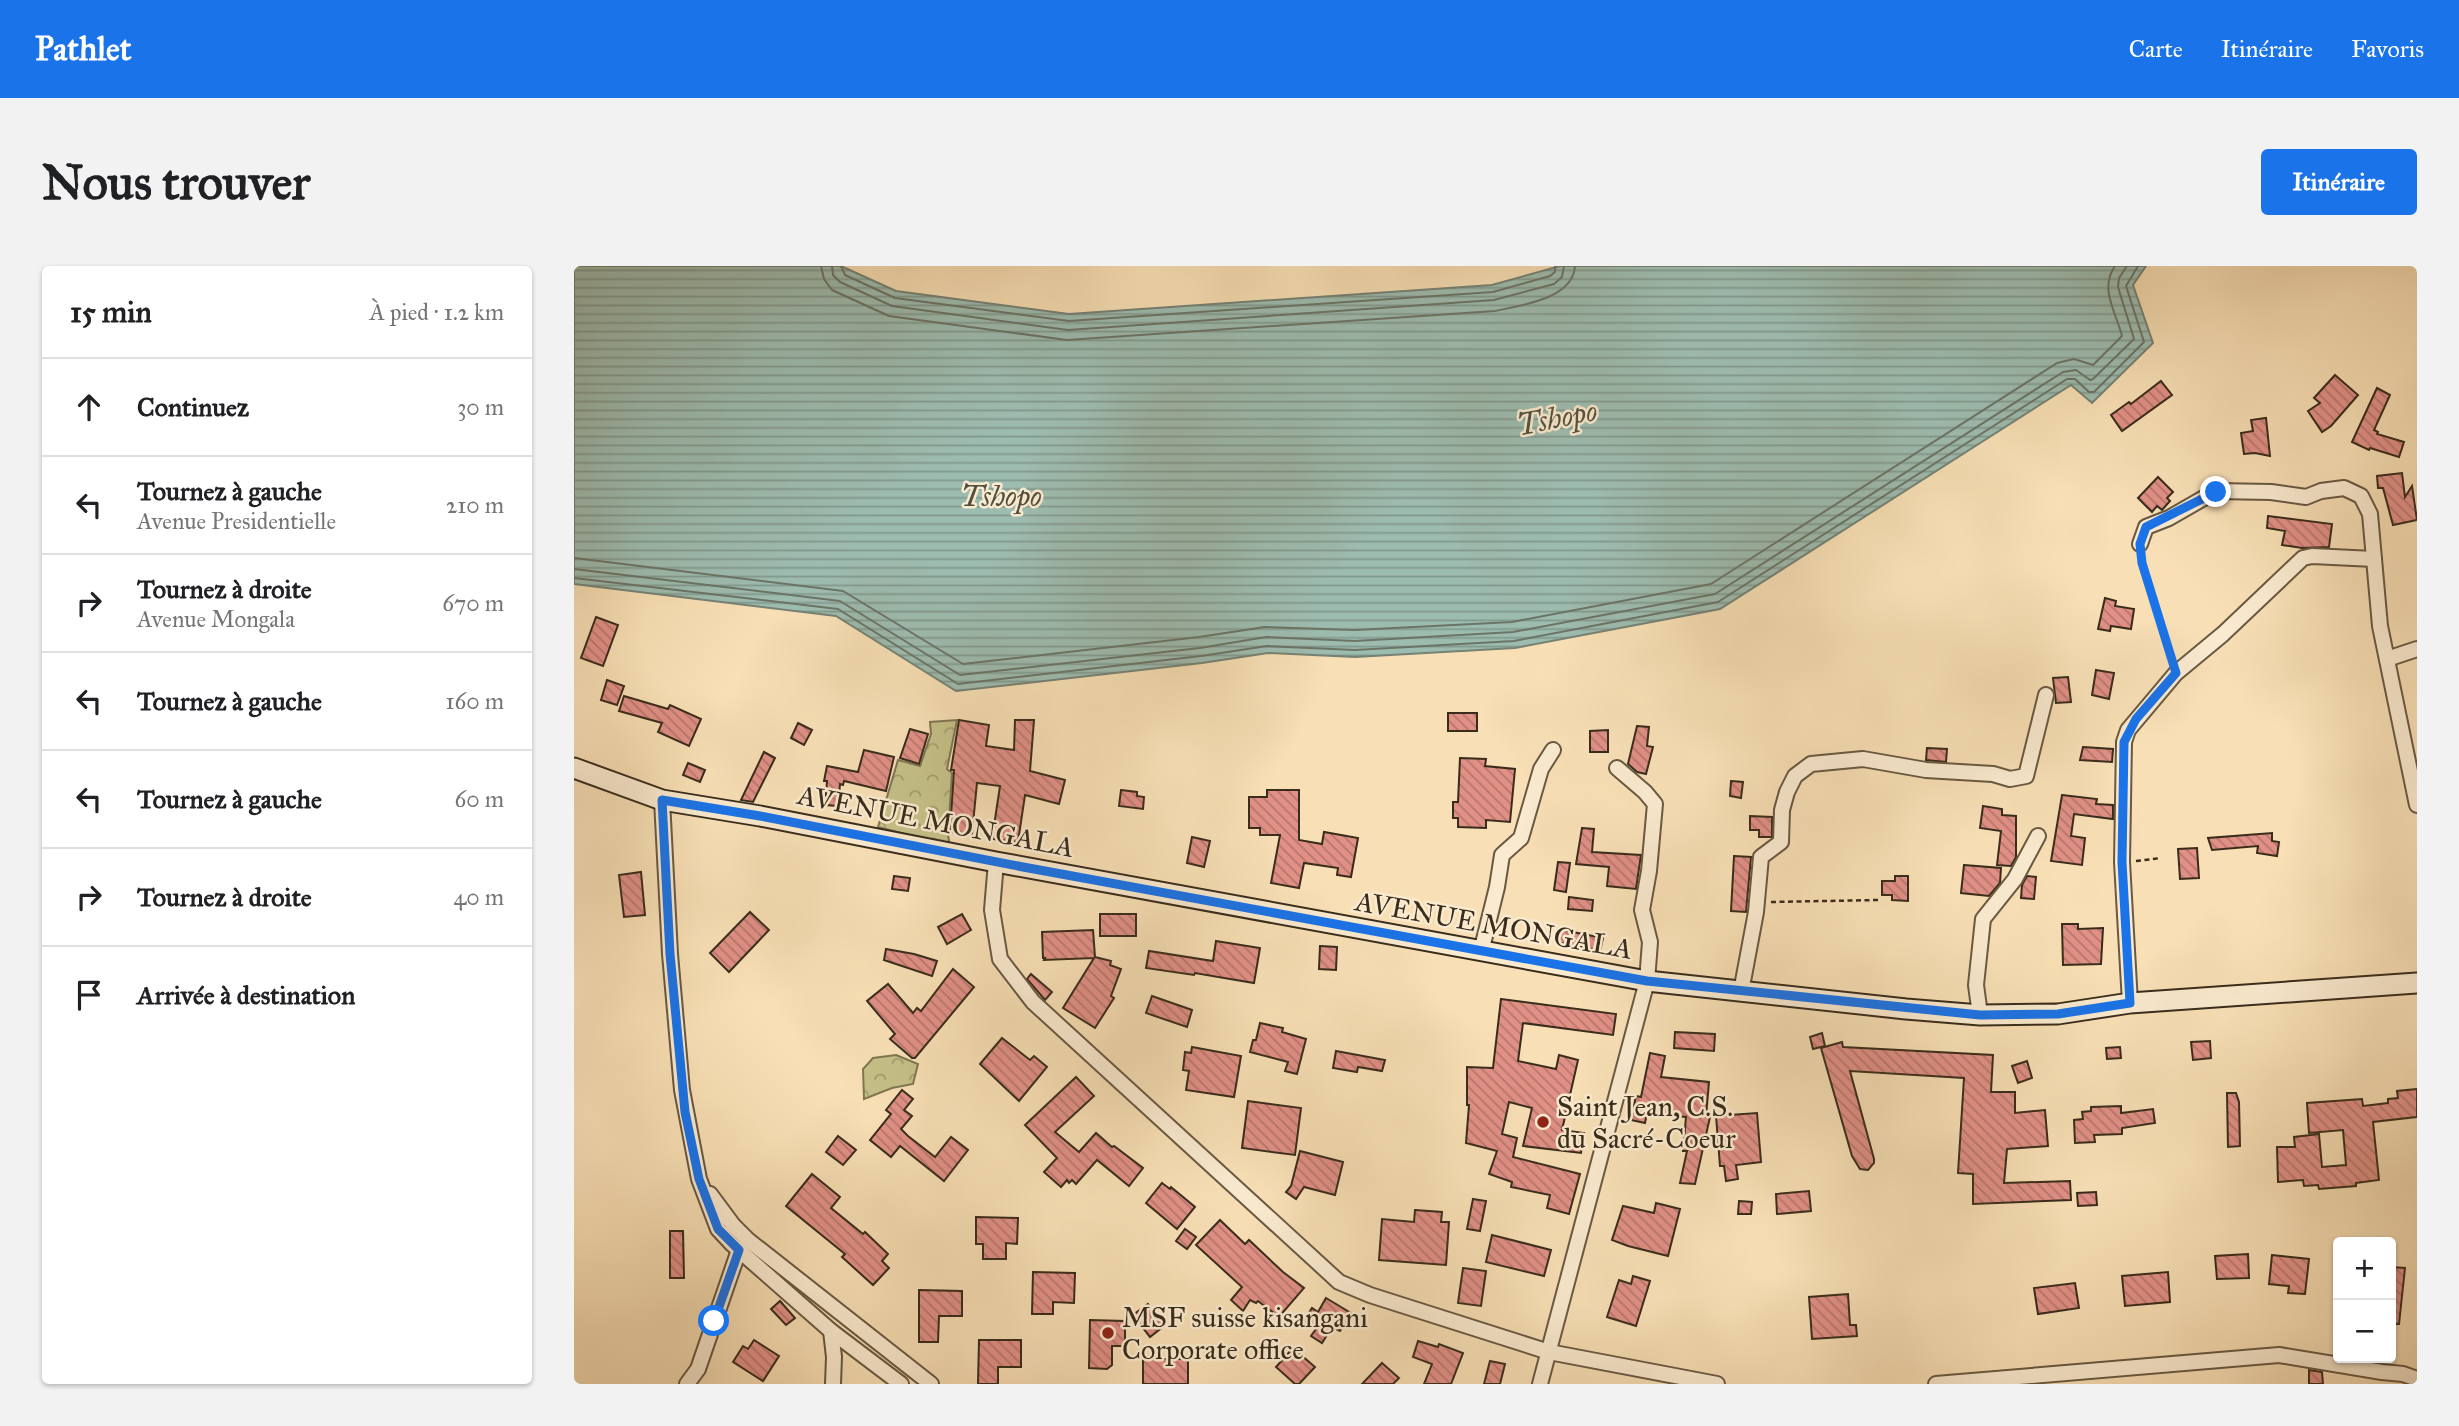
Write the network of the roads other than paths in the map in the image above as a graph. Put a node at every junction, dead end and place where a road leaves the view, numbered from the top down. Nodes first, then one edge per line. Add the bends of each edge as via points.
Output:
1 (2140, 544) road end
2 (2374, 559) junction
3 (2417, 649) edge
4 (2388, 659) junction
5 (2046, 695) dead end
6 (1553, 750) dead end
7 (574, 768) edge
8 (1617, 768) dead end
9 (662, 800) junction
10 (2417, 805) edge
11 (2038, 836) dead end
12 (996, 862) junction
13 (1481, 952) junction
14 (1647, 981) junction
15 (2417, 983) edge
16 (1741, 992) junction
17 (2130, 1003) junction
18 (1980, 1015) junction
19 (699, 1179) junction
20 (739, 1250) junction
21 (831, 1331) junction
22 (865, 1333) junction
23 (850, 1344) junction
24 (1549, 1352) junction
25 (2417, 1379) edge
26 (687, 1384) edge
27 (833, 1384) edge
28 (901, 1384) edge
29 (931, 1384) edge
30 (1540, 1384) edge
31 (1717, 1384) edge
32 (1936, 1384) edge

1 - 2 street via 2146,527 2216,492 2306,497 2344,488 2361,496 2370,514
2 - 4 street
2 - 17 street via 2303,558 2176,673 2136,719 2124,742 2122,862
3 - 4 street
4 - 10 street
5 - 16 street via 2026,776 2010,779 1863,760 1803,768 1787,792 1781,842 1761,857
6 - 13 street via 1541,769 1521,838 1502,855
7 - 9 street, AVENUE MONGALA
8 - 14 street via 1655,804 1642,910 1650,942
9 - 12 street, AVENUE MONGALA
9 - 19 street via 682,1090
11 - 18 street via 2015,878 1983,919 1976,985
12 - 13 street, AVENUE MONGALA
12 - 24 street via 992,910 1000,958 1033,1002 1321,1268 1339,1282 1370,1295
13 - 14 street, AVENUE MONGALA
14 - 16 street, AVENUE MONGALA
14 - 24 street
15 - 17 street, AVENUE MONGALA
16 - 18 street, AVENUE MONGALA
17 - 18 street, AVENUE MONGALA via 2058,1014
19 - 20 street via 718,1229
19 - 22 street via 748,1240
20 - 21 street
20 - 26 street via 698,1369
21 - 23 street
21 - 27 street
22 - 23 street
22 - 29 street
23 - 28 street
24 - 30 street
24 - 31 street
25 - 32 street via 2278,1355

